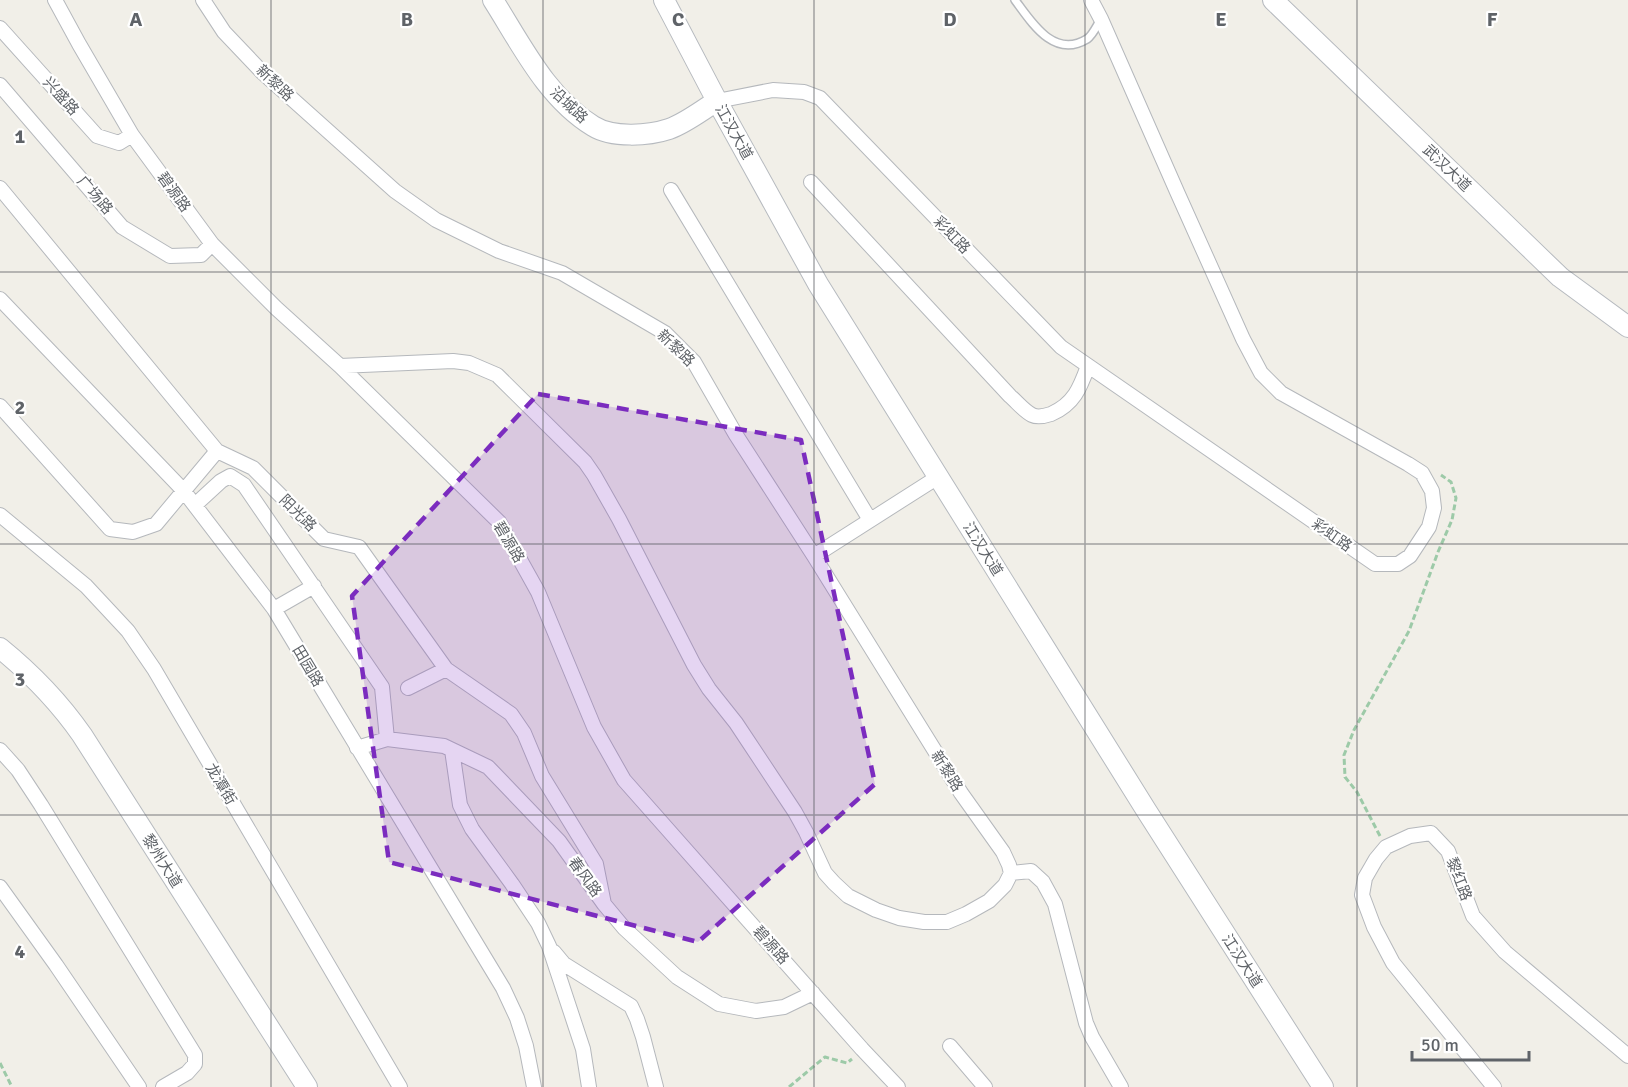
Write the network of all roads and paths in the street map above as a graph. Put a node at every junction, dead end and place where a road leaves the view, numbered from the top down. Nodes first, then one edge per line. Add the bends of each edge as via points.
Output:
1 (56, 0) edge
2 (203, 0) edge
3 (494, 0) edge
4 (664, 0) edge
5 (1015, 0) edge
6 (1091, 0) edge
7 (1273, 0) edge
8 (1101, 19) junction
9 (0, 28) edge
10 (0, 86) edge
11 (717, 101) junction
12 (132, 135) junction
13 (811, 182) dead end
14 (0, 188) edge
15 (671, 190) dead end
16 (212, 244) junction
17 (0, 299) edge
18 (1628, 327) edge
19 (340, 366) junction
20 (1088, 366) junction
21 (0, 406) edge
22 (217, 451) junction
23 (1422, 473) junction
24 (938, 477) junction
25 (183, 490) junction
26 (195, 505) junction
27 (0, 515) edge
28 (870, 520) junction
29 (814, 556) junction
30 (314, 586) junction
31 (274, 609) junction
32 (0, 648) edge
33 (446, 669) junction
34 (408, 688) dead end
35 (387, 739) junction
36 (357, 748) junction
37 (0, 750) edge
38 (452, 750) junction
39 (1386, 847) junction
40 (1011, 873) junction
41 (0, 886) edge
42 (604, 904) junction
43 (549, 946) junction
44 (813, 993) junction
45 (950, 1046) dead end
46 (862, 1049) junction
47 (1628, 1056) edge
48 (0, 1063) edge
49 (12, 1087) edge
50 (139, 1087) edge
51 (163, 1087) edge
52 (307, 1087) edge
53 (400, 1087) edge
54 (534, 1087) edge
55 (589, 1087) edge
56 (656, 1087) edge
57 (789, 1087) edge
58 (898, 1087) edge
59 (985, 1087) edge
60 (1121, 1087) edge
61 (1323, 1087) edge
62 (1494, 1087) edge

1 - 12 street, 碧源路
2 - 29 street, 新黎路 via 224,32 262,72 395,191 436,220 500,251 562,273 665,333 694,362
3 - 11 main road, 沿城路 via 544,81 594,127 615,134 654,134 672,128
4 - 11 main road, 江汉大道
5 - 8 lane via 1045,37 1060,44 1089,38
6 - 8 street
7 - 18 main road, 武汉大道 via 1560,277
8 - 23 street via 1261,373 1281,393
9 - 12 street, 兴盛路 via 97,136 119,142
10 - 16 street, 广场路 via 123,227 170,256 201,255
11 - 20 street, 彩虹路 via 773,90 804,92 820,98 1061,347
11 - 24 main road, 江汉大道 via 818,284
12 - 16 street, 碧源路
13 - 20 street via 1010,396 1034,416 1045,416 1072,400
14 - 22 street, 阳光路
15 - 28 street
16 - 19 street, 碧源路
17 - 25 street, 田园路
19 - 40 street via 469,363 497,375 575,451 614,510 709,689 795,812 825,873 849,896 899,918 947,922 989,901
19 - 44 street, 碧源路 via 499,522 538,592 594,727 624,780
20 - 23 street, 彩虹路 via 1375,564 1398,564 1410,556 1429,527 1434,508 1432,491
21 - 25 street via 110,529 133,532 156,524
22 - 25 street
22 - 33 street, 阳光路 via 253,468 324,539 359,547
23 - 39 path via 1438,473 1451,482 1456,498 1452,520 1409,632 1344,754 1345,777
24 - 28 street
24 - 61 main road, 江汉大道
25 - 26 street, 田园路
26 - 30 street via 230,476 244,486
26 - 31 street, 田园路
27 - 53 street, 龙潭街 via 86,586 128,631
28 - 29 street
29 - 40 street, 新黎路 via 961,793 1003,852
30 - 31 street
30 - 35 street via 382,687
31 - 36 street, 田园路
32 - 52 main road, 黎州大道 via 44,688 82,735
33 - 34 street
33 - 42 street, 阳光路 via 511,714 524,733 542,776 596,864
35 - 36 street, 春风路
35 - 38 street, 春风路
36 - 54 street, 田园路 via 503,988 526,1046
37 - 51 street via 41,805 195,1055 195,1064 187,1073
38 - 42 street, 春风路 via 488,767 559,841
38 - 43 street via 460,805
39 - 47 street, 黎红路 via 1410,836 1431,833 1448,850 1473,916 1505,952
39 - 62 street via 1365,878 1362,895 1374,927 1393,963
40 - 60 street via 1030,871 1043,882 1055,904 1086,1023
41 - 50 street
42 - 44 street, 春风路 via 677,977 719,1004 756,1011 784,1007
43 - 55 street via 583,1048
43 - 56 street via 564,964 631,1006
44 - 46 street, 碧源路
45 - 59 street
46 - 57 path via 847,1063 825,1057
46 - 58 street, 碧源路
48 - 49 path

